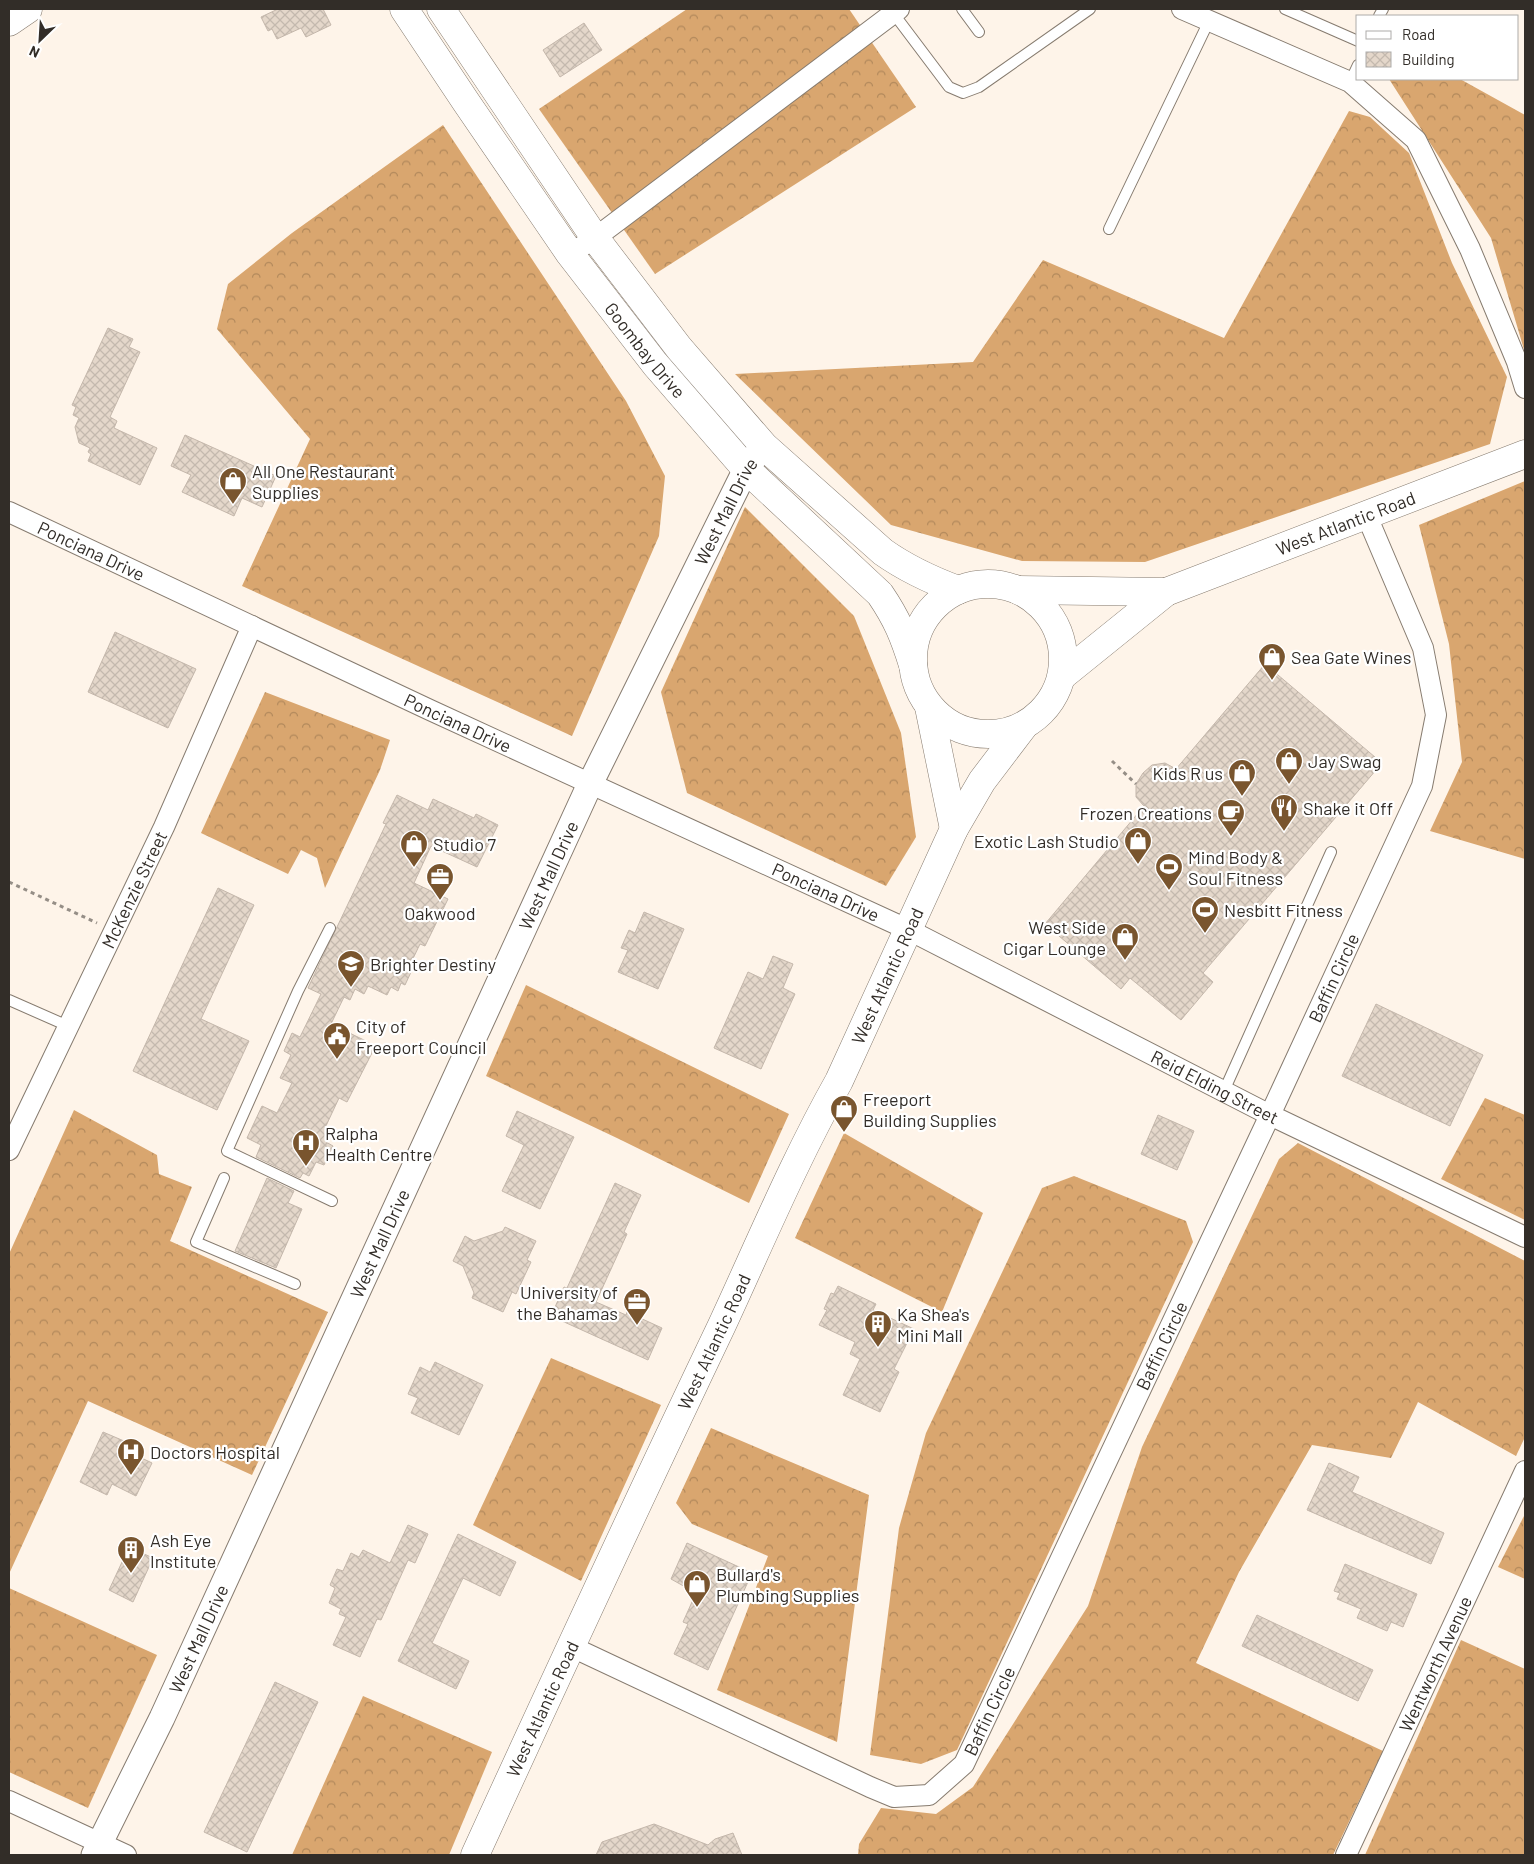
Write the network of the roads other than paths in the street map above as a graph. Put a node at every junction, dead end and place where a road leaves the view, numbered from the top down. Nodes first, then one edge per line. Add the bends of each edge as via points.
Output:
1 (28, 9) edge
2 (404, 9) edge
3 (441, 9) edge
4 (962, 9) edge
5 (1090, 9) edge
6 (1182, 9) edge
7 (1285, 9) edge
8 (894, 10) edge
9 (1209, 21) junction
10 (9, 22) edge
11 (979, 32) dead end
12 (1356, 41) edge
13 (1354, 73) edge
14 (1360, 80) edge
15 (493, 86) junction
16 (466, 102) junction
17 (1109, 229) dead end
18 (596, 238) junction
19 (570, 254) junction
20 (1525, 388) edge
21 (764, 446) junction
22 (1525, 454) edge
23 (746, 468) junction
24 (9, 512) edge
25 (1366, 514) junction
26 (958, 590) junction
27 (1018, 590) junction
28 (1166, 592) junction
29 (252, 626) junction
30 (912, 665) junction
31 (1062, 676) junction
32 (929, 707) junction
33 (1023, 727) junction
34 (590, 784) junction
35 (954, 829) junction
36 (1331, 852) dead end
37 (330, 928) dead end
38 (909, 930) junction
39 (9, 1000) edge
40 (68, 1026) junction
41 (1224, 1091) junction
42 (1270, 1115) junction
43 (9, 1150) edge
44 (224, 1178) dead end
45 (332, 1201) dead end
46 (1525, 1237) edge
47 (295, 1284) dead end
48 (1525, 1471) edge
49 (570, 1646) junction
50 (9, 1801) edge
51 (97, 1849) edge
52 (126, 1855) edge
53 (475, 1855) edge
54 (1346, 1855) edge

1 - 10 main road
2 - 16 main road, Goombay Drive
3 - 15 main road, Goombay Drive
4 - 11 lane
5 - 8 lane via 978,87 963,93 949,87
6 - 9 street
7 - 12 lane
8 - 18 street
9 - 13 street
9 - 17 lane
14 - 20 street via 1416,140 1470,249
15 - 16 main road
15 - 18 main road, Goombay Drive
16 - 19 main road, Goombay Drive
18 - 19 street
18 - 21 main road, Goombay Drive via 679,348
19 - 23 main road, Goombay Drive via 655,364
21 - 23 street, West Mall Drive
21 - 26 main road, Goombay Drive via 898,563
22 - 25 main road, West Atlantic Road
23 - 30 main road, Goombay Drive via 880,594 902,631
23 - 34 street, West Mall Drive
24 - 29 street, Ponciana Drive
25 - 28 main road, West Atlantic Road
25 - 42 street, Baffin Circle via 1423,648 1436,715 1422,786
26 - 27 main road via 978,584 998,584
26 - 30 main road via 938,602 923,620 914,642
27 - 28 main road, West Atlantic Road
27 - 31 main road via 1040,604 1055,625 1063,650
28 - 31 main road, West Atlantic Road
29 - 34 street, Ponciana Drive
29 - 40 street, McKenzie Street via 164,827
30 - 32 main road via 918,687
31 - 33 main road via 1048,706
32 - 33 main road via 944,721 982,735 1003,734
32 - 35 main road
33 - 35 main road, West Atlantic Road via 982,780
34 - 38 street, Ponciana Drive
34 - 51 street, West Mall Drive via 162,1718
35 - 38 main road, West Atlantic Road
36 - 41 lane
37 - 45 lane via 298,991 227,1151
38 - 41 street, Reid Elding Street
38 - 49 main road, West Atlantic Road
39 - 40 lane
40 - 43 street, McKenzie Street
41 - 42 street, Reid Elding Street
42 - 46 street, Reid Elding Street
42 - 49 street, Baffin Circle via 964,1764 929,1795 894,1797
44 - 47 lane via 196,1242
48 - 54 street, Wentworth Avenue
49 - 53 main road, West Atlantic Road
50 - 51 street
51 - 52 street

